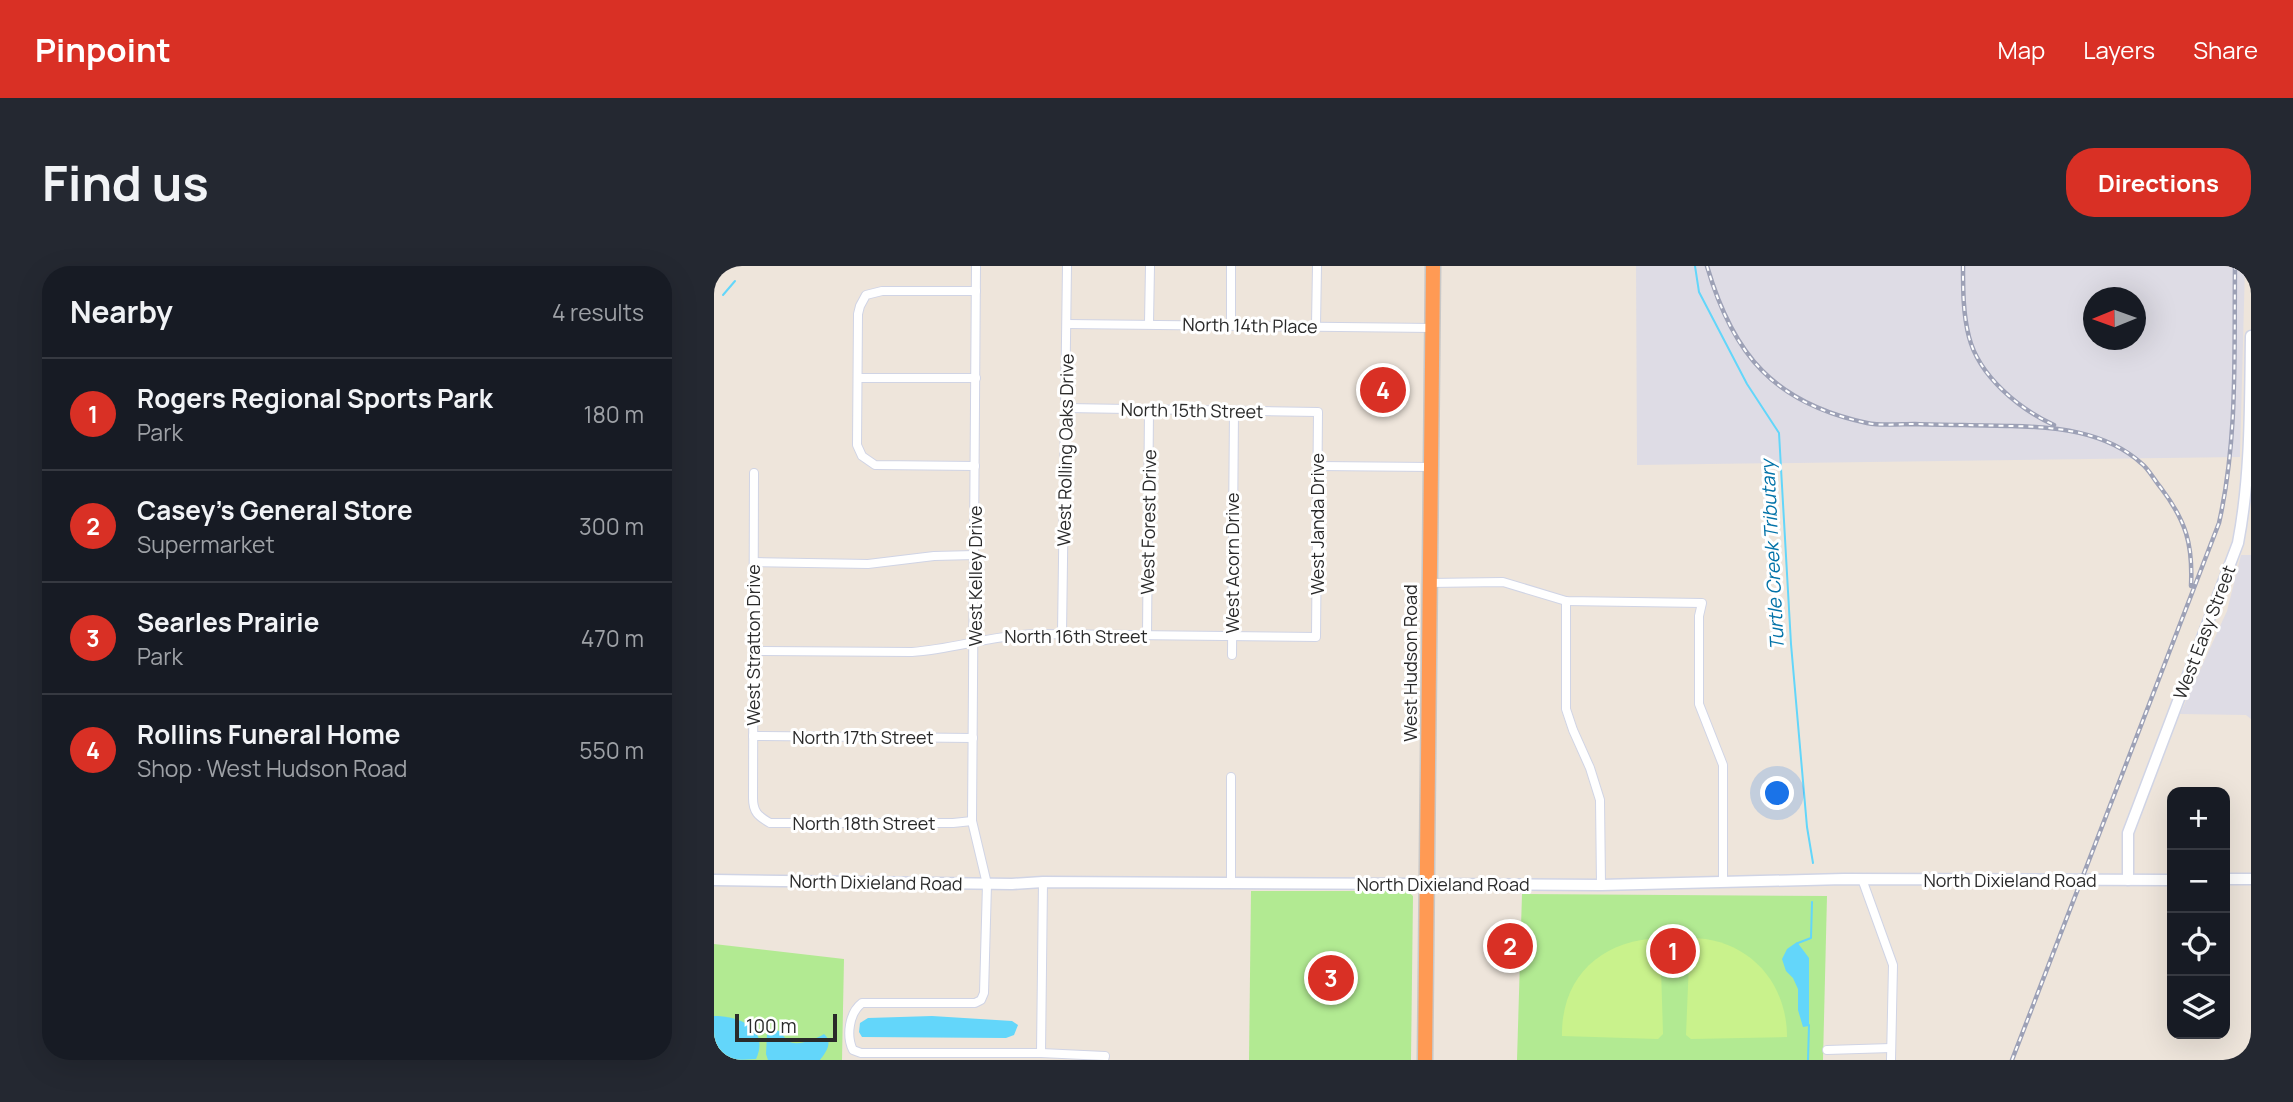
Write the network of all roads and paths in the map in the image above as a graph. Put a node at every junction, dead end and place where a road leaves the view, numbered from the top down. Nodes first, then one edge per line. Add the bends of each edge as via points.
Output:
1 (976, 266) edge
2 (1067, 266) edge
3 (1150, 266) edge
4 (1231, 266) edge
5 (1317, 266) edge
6 (1433, 266) edge
7 (976, 291) junction
8 (1149, 323) junction
9 (1067, 324) junction
10 (1231, 324) junction
11 (1316, 325) junction
12 (1433, 328) junction
13 (2251, 336) edge
14 (858, 378) junction
15 (976, 378) junction
16 (1066, 408) junction
17 (1149, 410) junction
18 (1234, 411) junction
19 (1318, 412) joint
20 (975, 466) junction
21 (1318, 466) junction
22 (1431, 467) junction
23 (754, 473) dead end
24 (975, 555) junction
25 (754, 562) junction
26 (1429, 583) junction
27 (1566, 601) junction
28 (1062, 634) junction
29 (1147, 635) junction
30 (1232, 636) junction
31 (1317, 637) joint
32 (974, 641) junction
33 (753, 651) junction
34 (1232, 655) dead end
35 (753, 736) junction
36 (973, 737) junction
37 (1231, 777) dead end
38 (758, 816) joint
39 (972, 821) junction
40 (1862, 879) junction
41 (2230, 879) edge
42 (2251, 879) edge
43 (714, 880) edge
44 (2128, 880) junction
45 (2167, 880) edge
46 (1723, 881) junction
47 (1042, 882) junction
48 (1231, 883) junction
49 (1426, 883) junction
50 (987, 884) junction
51 (1601, 884) junction
52 (1891, 1048) junction
53 (1827, 1050) dead end
54 (1041, 1053) junction
55 (1104, 1060) edge
56 (1425, 1060) edge
57 (1891, 1060) edge

1 - 7 street, West Kelley Drive
2 - 9 street, West Rolling Oaks Drive
3 - 8 street
4 - 10 street
5 - 11 street
6 - 12 highway, West Hudson Road
7 - 14 street via 882,290 866,295 858,314
7 - 15 street, West Kelley Drive
8 - 9 street, North 14th Place
8 - 10 street, North 14th Place
9 - 16 street, West Rolling Oaks Drive
10 - 11 street, North 14th Place
11 - 12 street, North 14th Place
12 - 22 highway, West Hudson Road
13 - 44 street, West Easy Street via 2245,508 2238,543 2128,833
14 - 15 street
14 - 20 street via 858,445 867,461 876,465
15 - 20 street, West Kelley Drive
16 - 17 street, North 15th Street
16 - 28 street, West Rolling Oaks Drive
17 - 18 street, North 15th Street
17 - 29 street, West Forest Drive
18 - 19 street, North 15th Street
18 - 30 street, West Acorn Drive
19 - 21 street, West Janda Drive
20 - 24 street, West Kelley Drive
21 - 22 street
21 - 31 street, West Janda Drive
22 - 26 highway, West Hudson Road
23 - 25 street, West Stratton Drive
24 - 25 street via 868,564
24 - 32 street, West Kelley Drive
25 - 33 street, West Stratton Drive
26 - 27 street via 1503,582
26 - 49 highway, West Hudson Road
27 - 46 street via 1702,603 1699,704 1723,765
27 - 51 street via 1566,709 1600,800
28 - 29 street, North 16th Street
28 - 32 street, North 16th Street via 1013,634
29 - 30 street, North 16th Street
30 - 31 street, North 16th Street
30 - 34 street, West Acorn Drive
32 - 33 street, North 16th Street via 912,652
32 - 36 street, West Kelley Drive
33 - 35 street, West Stratton Drive
35 - 36 street, North 17th Street
35 - 38 street, West Stratton Drive via 752,798
36 - 39 street, West Kelley Drive
37 - 48 street
38 - 39 street, North 18th Street via 770,823
39 - 50 street, West Kelley Drive
40 - 44 street, North Dixieland Road
40 - 46 street, North Dixieland Road
40 - 52 street via 1893,965
41 - 42 street
43 - 50 street, North Dixieland Road
44 - 45 street, North Dixieland Road
46 - 51 street, North Dixieland Road
47 - 48 street, North Dixieland Road
47 - 50 street, North Dixieland Road
47 - 54 street
48 - 49 street, North Dixieland Road
49 - 51 street, North Dixieland Road
49 - 56 highway, West Hudson Road
50 - 54 street, West Kelley Drive via 981,1000 862,1003 851,1021 849,1043 861,1053
52 - 53 street
52 - 57 street
54 - 55 street via 1105,1056

